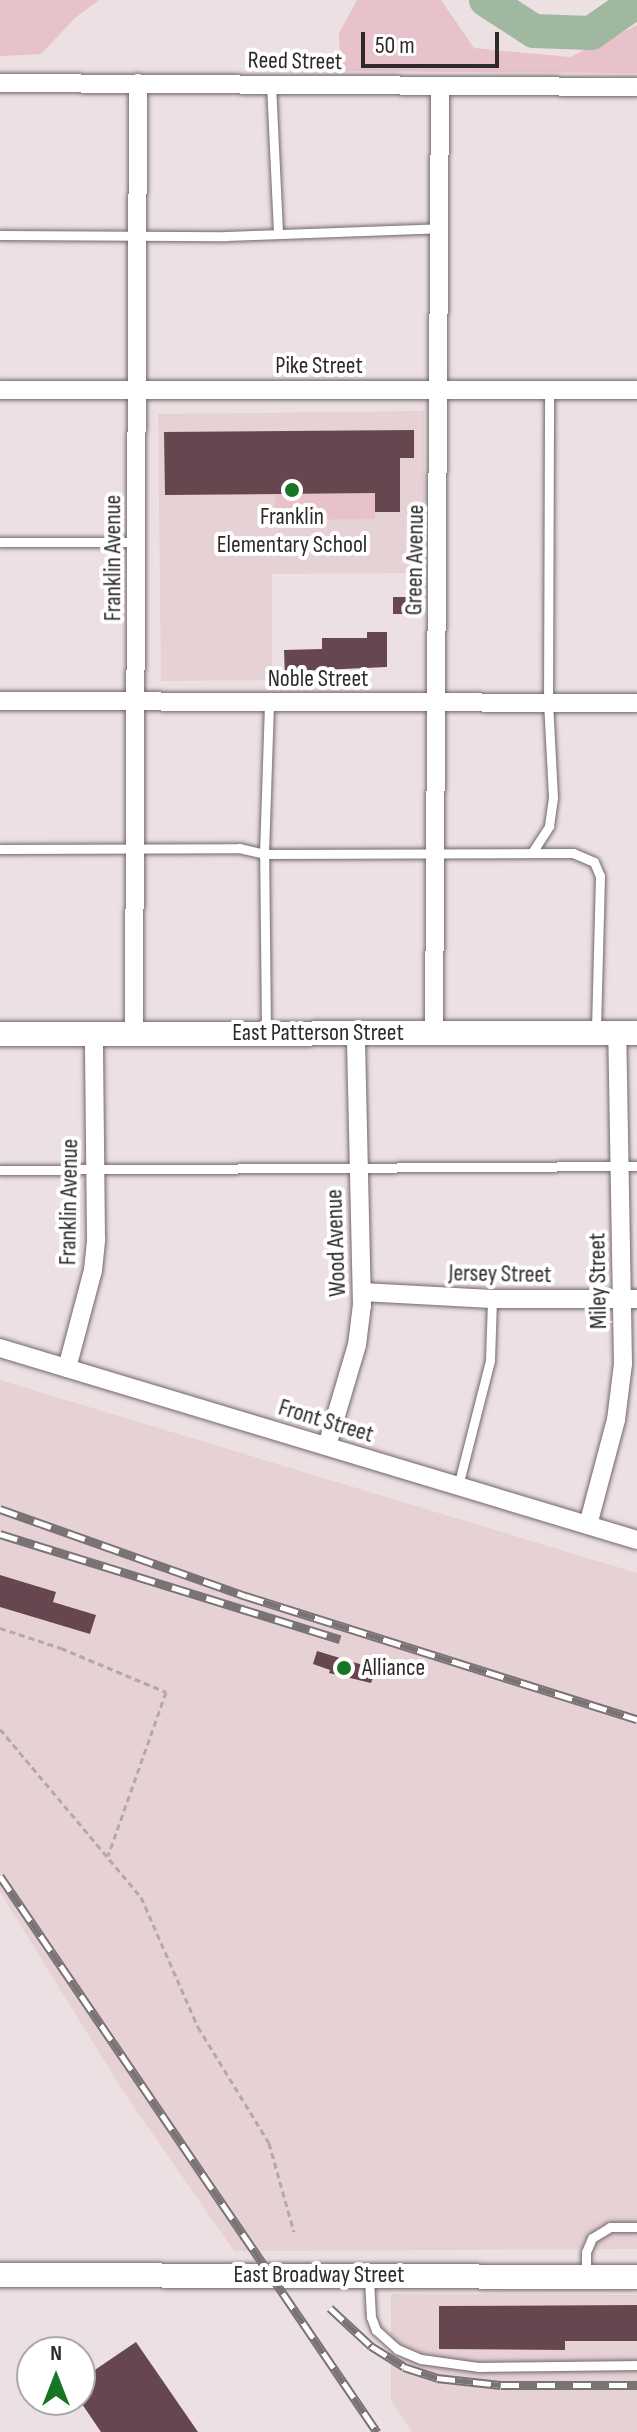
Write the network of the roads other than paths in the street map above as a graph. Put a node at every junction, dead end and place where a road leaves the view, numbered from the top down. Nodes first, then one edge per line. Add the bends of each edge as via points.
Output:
1 (0, 83) edge
2 (138, 83) junction
3 (271, 84) junction
4 (440, 87) junction
5 (637, 87) edge
6 (440, 228) junction
7 (138, 233) junction
8 (278, 233) junction
9 (0, 235) edge
10 (0, 390) edge
11 (137, 390) junction
12 (441, 390) junction
13 (549, 390) junction
14 (637, 390) edge
15 (0, 542) edge
16 (137, 542) junction
17 (0, 701) edge
18 (136, 703) junction
19 (269, 703) junction
20 (437, 703) junction
21 (548, 703) junction
22 (637, 703) edge
23 (0, 849) edge
24 (135, 850) junction
25 (436, 851) junction
26 (533, 851) junction
27 (264, 854) junction
28 (94, 1033) junction
29 (134, 1033) junction
30 (266, 1033) junction
31 (356, 1033) junction
32 (434, 1033) junction
33 (617, 1033) edge
34 (0, 1034) edge
35 (628, 1166) edge
36 (95, 1168) junction
37 (357, 1169) junction
38 (0, 1170) edge
39 (362, 1292) junction
40 (492, 1299) junction
41 (630, 1299) edge
42 (0, 1348) edge
43 (67, 1368) junction
44 (327, 1446) junction
45 (458, 1486) junction
46 (588, 1525) junction
47 (637, 1540) edge
48 (637, 2227) edge
49 (0, 2275) edge
50 (369, 2275) junction
51 (586, 2277) junction
52 (637, 2277) edge
53 (637, 2365) edge

1 - 2 street, Reed Street
2 - 3 street, Reed Street
2 - 7 street, Franklin Avenue
3 - 4 street, Reed Street
3 - 8 lane
4 - 5 street, Reed Street
4 - 6 street, Green Avenue
6 - 8 lane
6 - 12 street, Green Avenue
7 - 8 lane
7 - 9 lane
7 - 11 street, Franklin Avenue
10 - 11 street, Pike Street
11 - 12 street, Pike Street
11 - 16 street, Franklin Avenue
12 - 13 street, Pike Street
12 - 20 street, Green Avenue
13 - 14 street, Pike Street
13 - 21 lane
15 - 16 lane
16 - 18 street, Franklin Avenue
17 - 18 street, Noble Street
18 - 19 street, Noble Street
18 - 24 street, Franklin Avenue
19 - 20 street, Noble Street
19 - 27 lane
20 - 21 street, Noble Street
20 - 25 street, Green Avenue
21 - 22 street, Noble Street
21 - 26 lane via 553,797 549,826
23 - 24 lane
24 - 27 lane via 239,848
24 - 29 street, Franklin Avenue
25 - 26 lane
25 - 27 lane
25 - 32 street, Green Avenue
26 - 33 lane via 573,853 594,862 600,876
27 - 30 lane
28 - 29 street, East Patterson Street
28 - 34 street, East Patterson Street
28 - 36 street, Franklin Avenue
29 - 30 street, East Patterson Street
30 - 31 street, East Patterson Street
31 - 32 street, East Patterson Street
31 - 37 street, Wood Avenue
32 - 33 street, East Patterson Street
33 - 35 street, Miley Street
35 - 37 lane
35 - 41 street, Miley Street
36 - 37 lane
36 - 38 lane
36 - 43 street, Franklin Avenue via 93,1270
37 - 39 street, Wood Avenue
39 - 40 street, Jersey Street
39 - 44 street, Wood Avenue via 357,1345
40 - 41 street, Jersey Street
40 - 45 lane via 490,1360
41 - 46 street, Miley Street via 621,1392
42 - 43 street, Front Street
43 - 44 street, Front Street
44 - 45 street, Front Street
45 - 46 street, Front Street
46 - 47 street, Front Street
48 - 51 lane via 610,2227 592,2238
49 - 50 street, East Broadway Street
50 - 51 street, East Broadway Street
50 - 53 lane via 376,2330 397,2349 421,2359 479,2367
51 - 52 street, East Broadway Street

